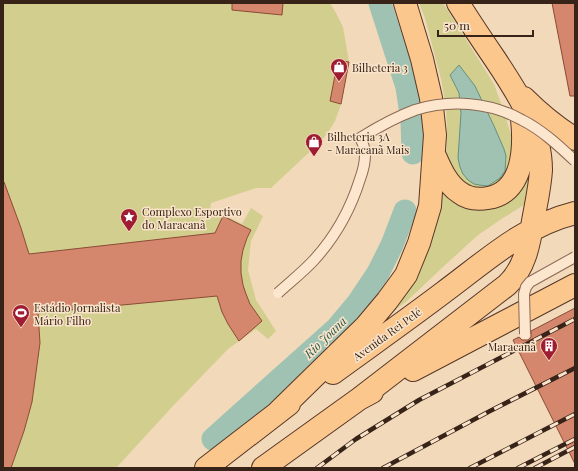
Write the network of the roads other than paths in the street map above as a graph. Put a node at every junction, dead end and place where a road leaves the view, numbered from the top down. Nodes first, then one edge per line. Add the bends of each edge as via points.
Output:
1 (405, 3) edge
2 (458, 3) edge
3 (512, 86) junction
4 (575, 139) edge
5 (434, 154) junction
6 (575, 161) edge
7 (575, 213) edge
8 (532, 229) junction
9 (575, 257) edge
10 (575, 286) edge
11 (278, 293) dead end
12 (526, 334) dead end
13 (359, 399) junction
14 (278, 412) junction
15 (206, 468) edge
16 (263, 468) edge

1 - 5 main road via 431,98 435,135
2 - 3 main road
3 - 4 main road via 538,112
3 - 5 main road via 521,112 522,147 519,171 505,192 481,199 470,198 458,192 444,175
3 - 8 main road via 529,116 539,153 541,169
5 - 14 main road via 430,206 406,274 387,302 366,326
6 - 11 street, bridge via 532,125 489,108 452,103 415,110 400,116 360,138 364,145 364,166 344,217 315,258
7 - 8 main road, Avenida Rei Pelé
8 - 13 main road via 525,259 514,279
8 - 14 main road, Avenida Rei Pelé
9 - 12 street, bridge via 530,282 526,287
10 - 13 main road
13 - 16 main road
14 - 15 main road, Avenida Rei Pelé

